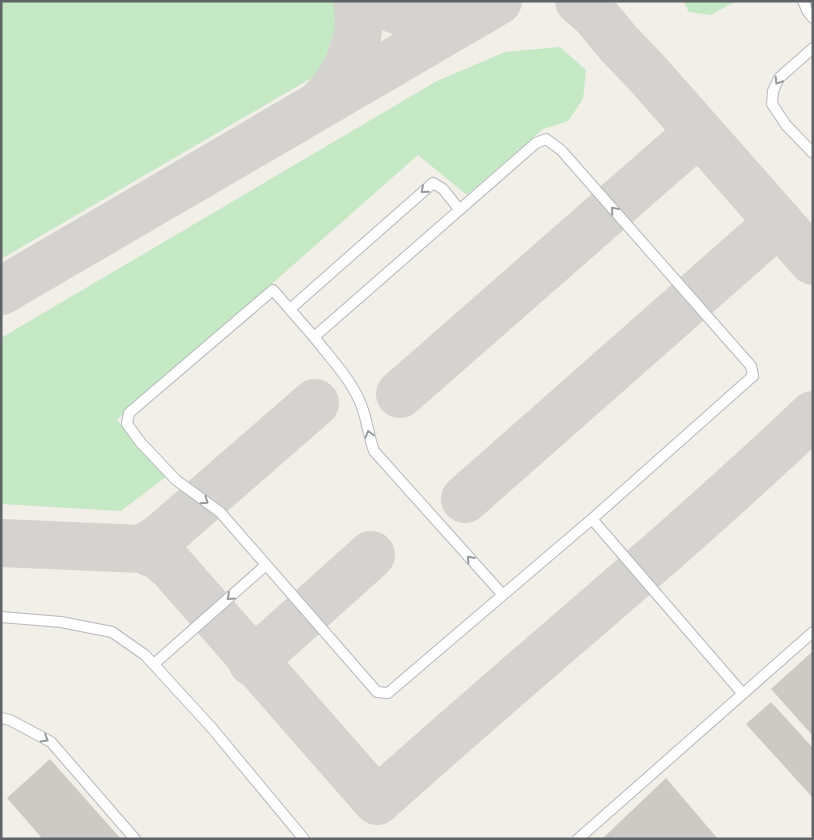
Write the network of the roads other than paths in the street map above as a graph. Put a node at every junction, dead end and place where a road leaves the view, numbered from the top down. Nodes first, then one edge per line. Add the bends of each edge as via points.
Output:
1 (804, 1) edge
2 (813, 18) edge
3 (813, 48) edge
4 (813, 154) edge
5 (459, 209) junction
6 (290, 309) junction
7 (314, 337) junction
8 (592, 519) junction
9 (266, 564) junction
10 (502, 595) junction
11 (1, 617) edge
12 (813, 632) edge
13 (154, 664) junction
14 (743, 694) junction
15 (1, 718) edge
16 (135, 839) edge
17 (304, 839) edge
18 (578, 839) edge

1 - 2 lane
3 -> 4 lane via 779,78 772,91 772,104
5 -> 6 lane via 443,189 433,183
5 - 7 lane
8 -> 5 lane via 753,376 751,366 561,150 546,139 536,143
6 - 7 lane
6 -> 9 lane via 273,290 129,413 127,424 176,480 220,512
10 -> 7 lane via 374,451 351,383
8 - 10 lane
8 - 14 lane
9 - 10 lane via 378,692 388,693
9 -> 13 lane
11 - 13 lane via 61,622 112,632
12 - 14 lane
13 - 17 lane
14 - 18 lane
15 -> 16 lane via 51,742

